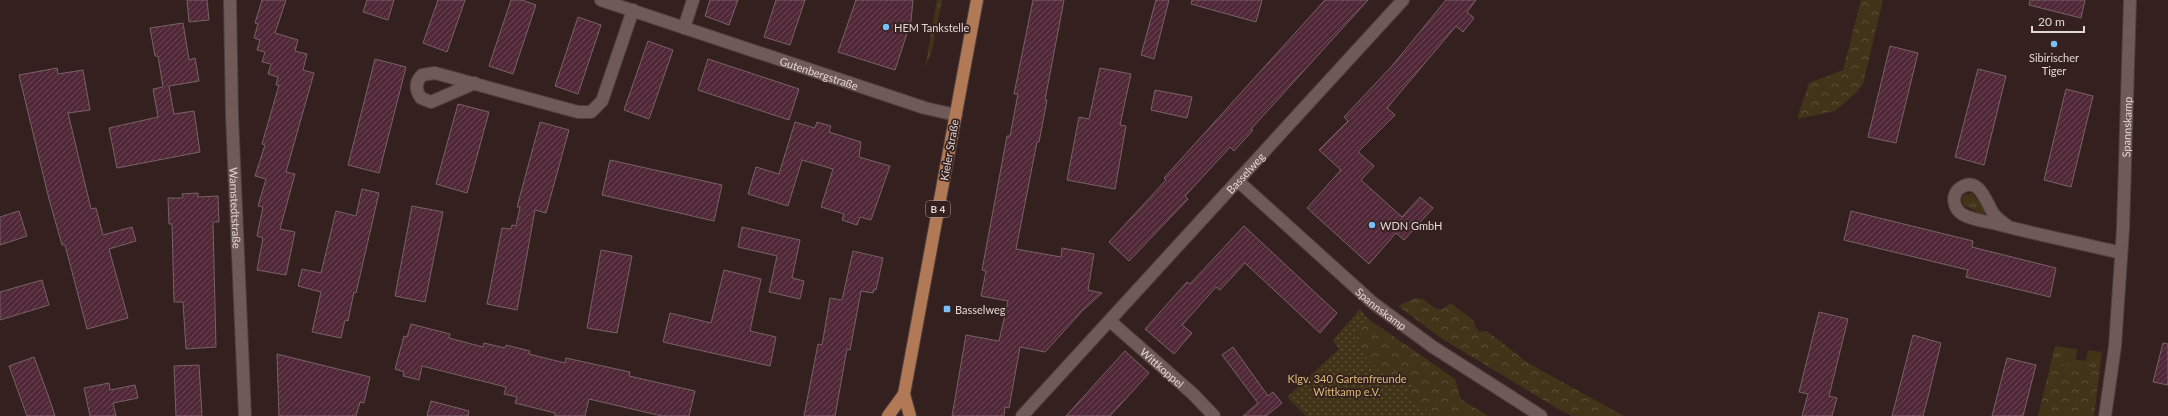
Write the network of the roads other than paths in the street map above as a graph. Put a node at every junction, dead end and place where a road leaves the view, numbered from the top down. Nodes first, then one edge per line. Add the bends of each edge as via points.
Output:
1 (230, 0) edge
2 (601, 0) edge
3 (693, 0) edge
4 (977, 0) edge
5 (1404, 0) edge
6 (2130, 0) edge
7 (632, 10) junction
8 (684, 28) junction
9 (475, 83) dead end
10 (956, 115) junction
11 (1238, 181) junction
12 (2009, 227) dead end
13 (2121, 253) junction
14 (1110, 321) junction
15 (904, 394) junction
16 (245, 416) edge
17 (888, 416) edge
18 (910, 416) edge
19 (1022, 416) edge
20 (1214, 416) edge
21 (1542, 416) edge
22 (2106, 416) edge

1 - 16 street, Warnstedtstraße via 232,116
2 - 7 street, Gutenbergstraße
3 - 8 street
4 - 10 main road, Kieler Straße / B 4
5 - 11 street, Basselweg
6 - 13 street, Spannskamp
7 - 8 street, Gutenbergstraße
7 - 9 street via 603,98 598,107 591,112 578,112
8 - 10 street, Gutenbergstraße via 925,108
10 - 15 main road, Kieler Straße / B 4
11 - 14 street, Basselweg
11 - 21 street, Spannskamp via 1373,303 1434,348
12 - 13 street
13 - 22 street, Spannskamp via 2116,346
14 - 19 street, Basselweg
14 - 20 street, Wittkoppel via 1193,394
15 - 17 main road, Kieler Straße / B 4
15 - 18 main road, Kieler Straße / B 4

